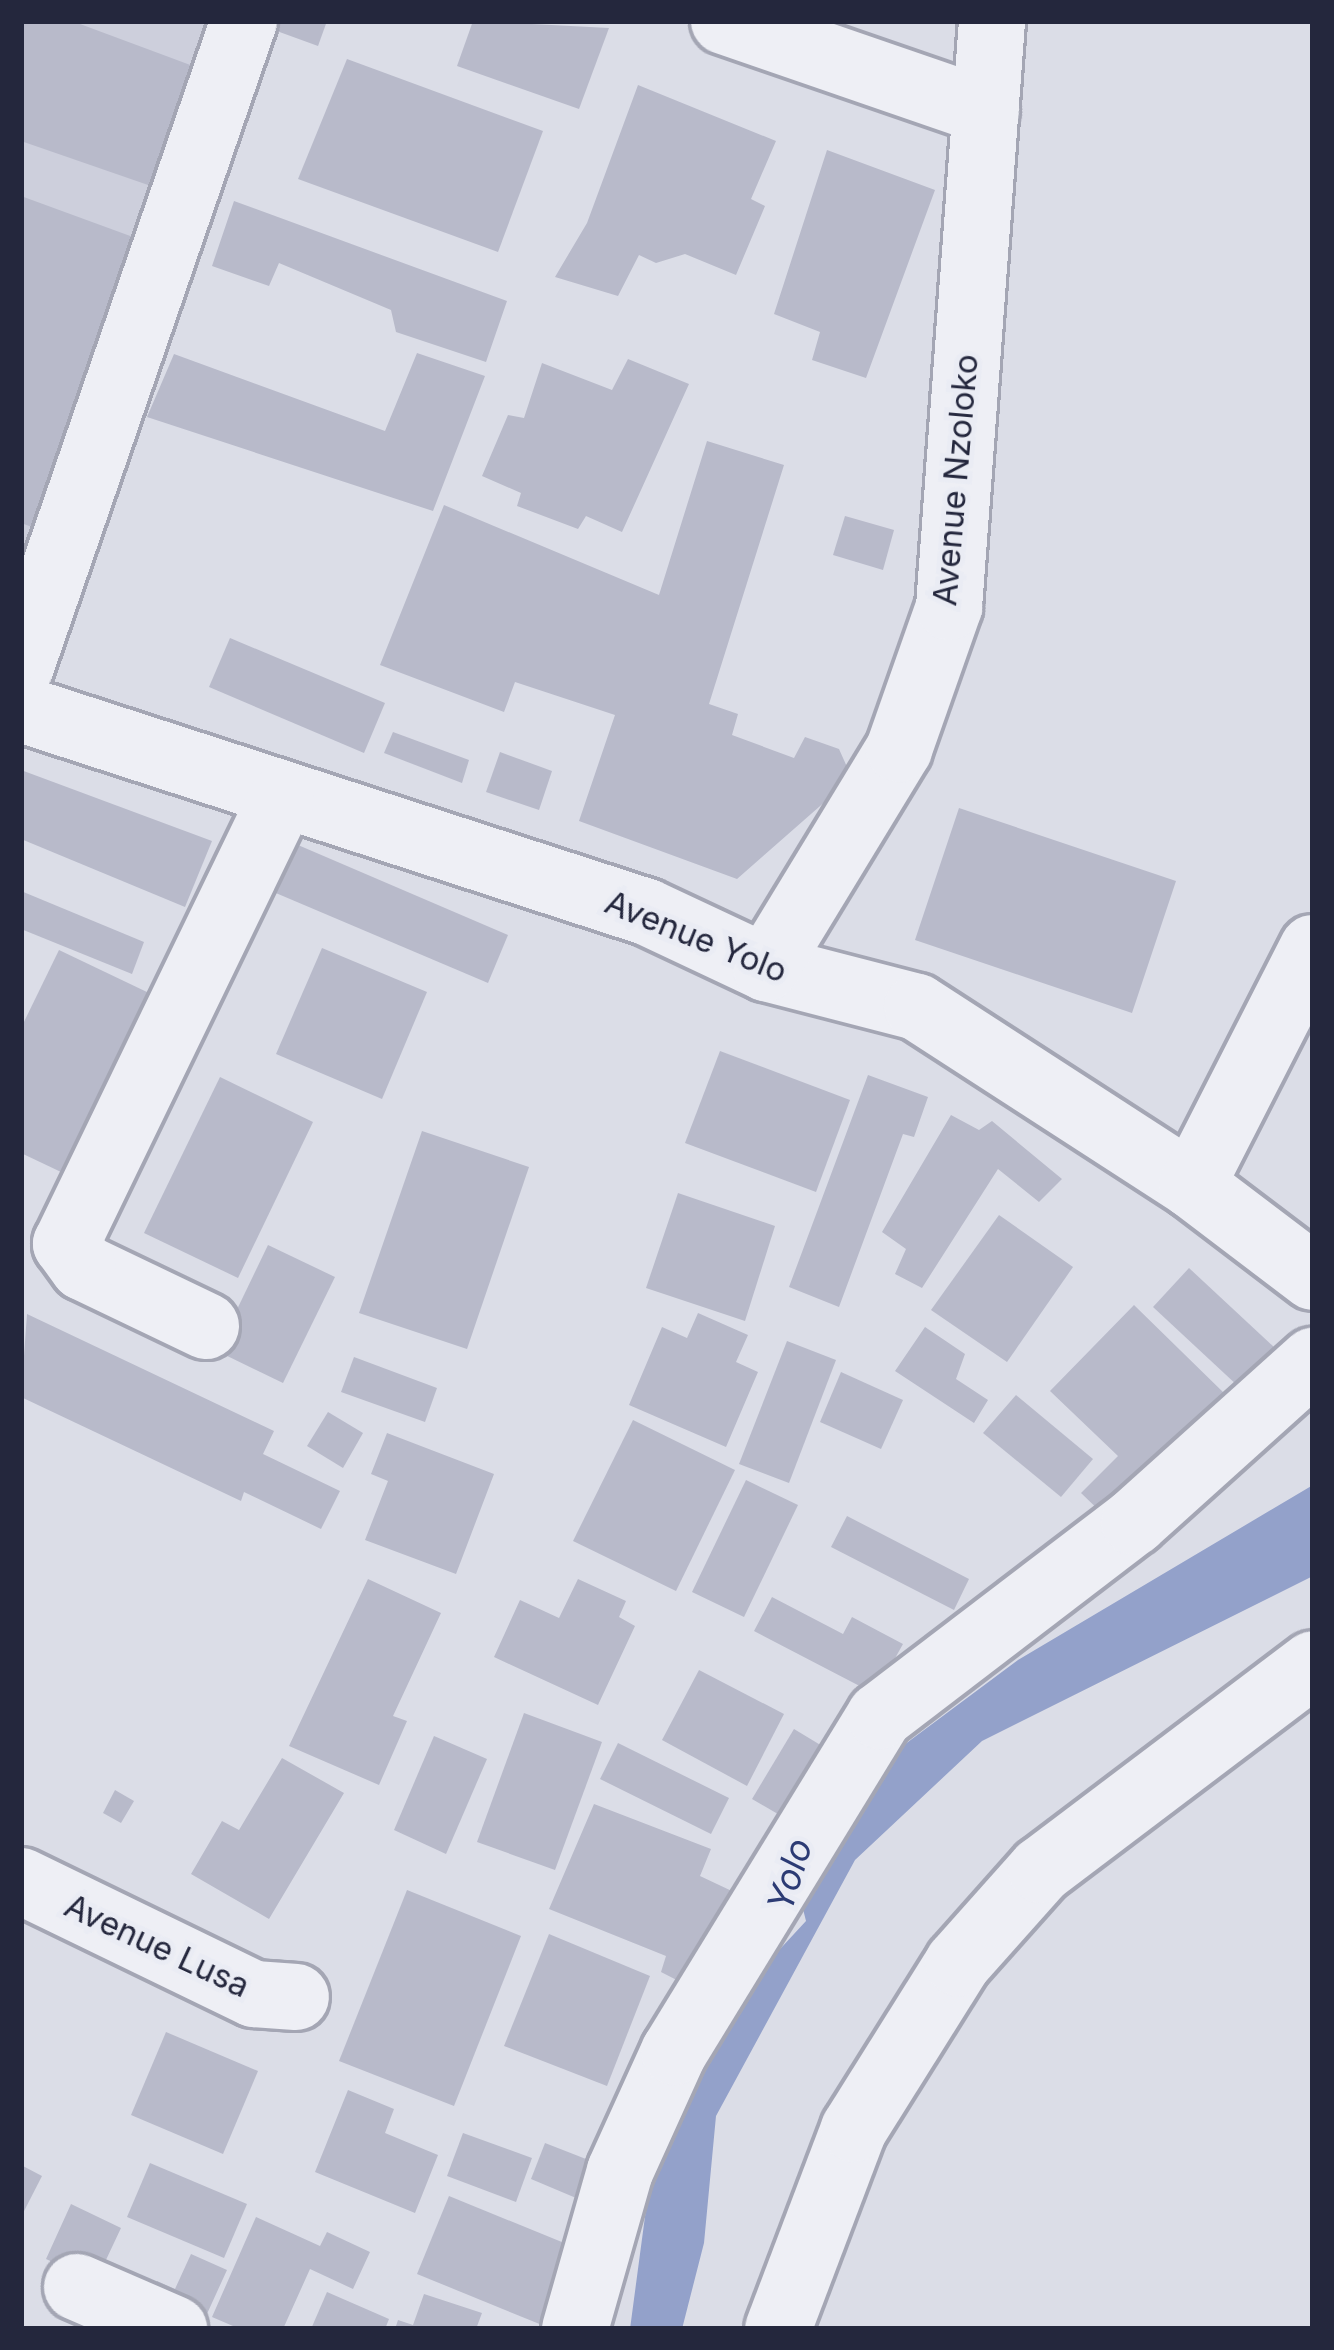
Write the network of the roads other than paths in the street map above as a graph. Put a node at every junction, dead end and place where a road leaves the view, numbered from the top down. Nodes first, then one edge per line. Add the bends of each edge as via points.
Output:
1 (244, 21) edge
2 (724, 21) edge
3 (992, 21) edge
4 (986, 111) junction
5 (21, 665) edge
6 (21, 709) edge
7 (281, 799) junction
8 (1313, 948) edge
9 (766, 968) junction
10 (1192, 1185) junction
11 (1313, 1277) edge
12 (206, 1326) dead end
13 (1313, 1360) edge
14 (1313, 1664) edge
15 (21, 1881) edge
16 (296, 1997) dead end
17 (77, 2287) dead end
18 (174, 2329) edge
19 (575, 2329) edge
20 (778, 2329) edge

1 - 5 street
2 - 4 street
3 - 4 street, Avenue Nzoloko
4 - 9 street, Avenue Nzoloko via 949,607 899,749
6 - 7 street, Avenue Yolo
7 - 9 street, Avenue Yolo via 647,912
7 - 12 street via 66,1244 83,1267
8 - 10 street
9 - 10 street, Avenue Yolo via 917,1007
10 - 11 street, Avenue Yolo
13 - 19 street via 1134,1522 880,1717 674,2052 620,2170
14 - 20 street via 1042,1870 958,1963 854,2129
15 - 16 street, Avenue Lusa via 254,1994
17 - 18 street

